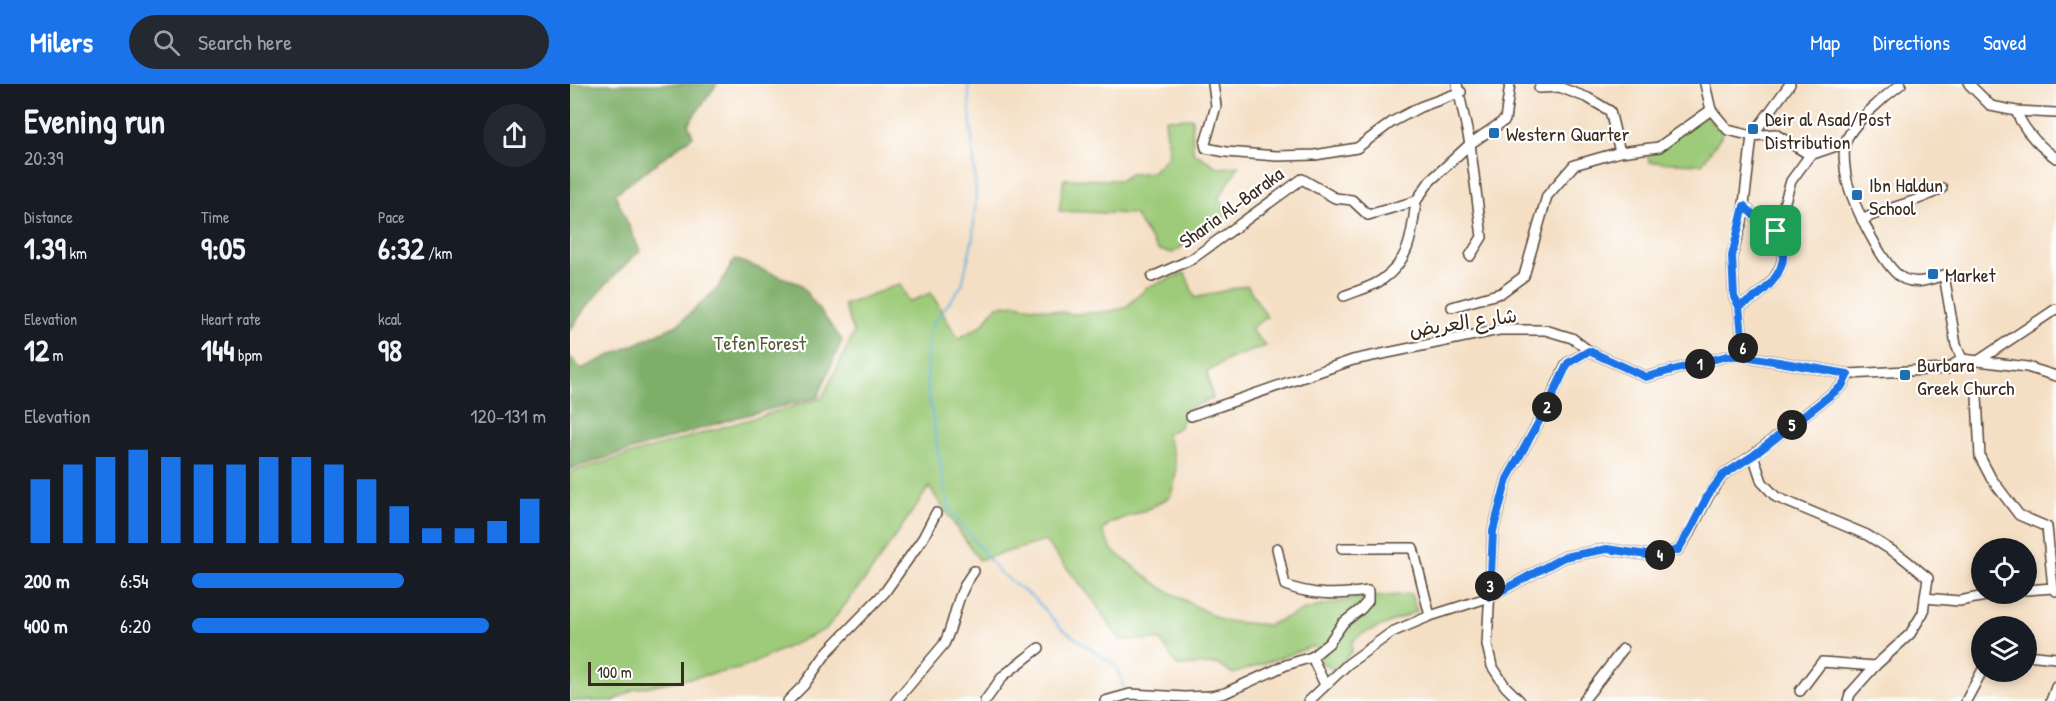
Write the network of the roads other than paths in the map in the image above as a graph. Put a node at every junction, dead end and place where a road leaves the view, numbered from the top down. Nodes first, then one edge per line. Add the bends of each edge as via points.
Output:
1 (1213, 84) edge
2 (1510, 84) edge
3 (1705, 84) edge
4 (1790, 84) edge
5 (1901, 84) edge
6 (1969, 84) edge
7 (1459, 88) edge
8 (1539, 88) dead end
9 (1711, 110) junction
10 (2016, 111) junction
11 (2056, 113) edge
12 (1752, 136) junction
13 (1845, 143) junction
14 (1470, 144) junction
15 (1620, 152) junction
16 (1810, 155) junction
17 (2056, 158) edge
18 (1942, 189) dead end
19 (1416, 201) junction
20 (1744, 206) junction
21 (1862, 220) junction
22 (1776, 231) junction
23 (1470, 256) dead end
24 (1152, 278) dead end
25 (1344, 296) dead end
26 (1739, 306) junction
27 (1452, 307) dead end
28 (2056, 309) edge
29 (1589, 351) junction
30 (1744, 356) junction
31 (1962, 359) junction
32 (1978, 361) junction
33 (1848, 374) junction
34 (2056, 375) edge
35 (1977, 396) dead end
36 (1191, 416) dead end
37 (1754, 455) junction
38 (936, 513) dead end
39 (1277, 548) dead end
40 (1342, 548) dead end
41 (974, 571) dead end
42 (2037, 590) edge
43 (2054, 590) edge
44 (1490, 597) junction
45 (1925, 598) junction
46 (1971, 599) edge
47 (1430, 616) junction
48 (1040, 648) dead end
49 (1623, 649) dead end
50 (2037, 656) edge
51 (1312, 657) junction
52 (2056, 658) edge
53 (1875, 666) junction
54 (1976, 682) edge
55 (1325, 685) junction
56 (2056, 687) edge
57 (1800, 691) dead end
58 (788, 701) edge
59 (896, 701) edge
60 (985, 701) edge
61 (1105, 701) edge
62 (1310, 701) edge
63 (1520, 701) edge
64 (1583, 701) edge
65 (1848, 701) edge
66 (1966, 701) edge
67 (2051, 701) edge

1 - 7 street via 1216,106 1206,148 1277,156 1357,148 1402,117
2 - 14 street via 1505,120
3 - 9 street
4 - 12 street
5 - 13 street via 1864,115
6 - 10 street via 1990,106
7 - 14 street
8 - 15 street via 1558,87 1610,111
9 - 12 street via 1728,130
9 - 15 street via 1659,147
10 - 11 street
10 - 17 street via 2028,132
12 - 16 street via 1775,134
12 - 20 street
13 - 16 street
13 - 21 street via 1847,179
14 - 19 street
14 - 23 street via 1482,237
15 - 27 street via 1574,165 1547,196 1524,276 1501,293
16 - 22 street via 1791,181
18 - 21 street
19 - 24 street, Sharia Al-Baraka via 1368,216 1352,200 1335,198 1302,179 1192,260
19 - 25 street via 1406,255 1383,280
20 - 22 street
20 - 26 street via 1732,256 1734,297
21 - 31 street via 1903,279 1919,282 1944,275
22 - 26 street via 1783,245 1777,275 1766,290
26 - 30 street
28 - 32 street
29 - 30 street, شارع العريض via 1646,377 1727,356
29 - 36 street, شارع العريض via 1572,338 1545,330 1499,330 1353,360
29 - 44 street via 1568,363 1507,479 1493,531
30 - 33 street, شارع العريض
31 - 32 street, شارع العريض
31 - 33 street, شارع العريض via 1947,369
32 - 34 street, شارع العريض
33 - 37 street via 1842,386
35 - 43 street via 1980,457 1990,478 2019,515 2047,527
37 - 44 street via 1723,475 1678,550 1654,556 1607,549 1564,557
37 - 45 street via 1762,482 1776,497 1867,535 1902,557 1928,578
38 - 58 street via 885,592 828,651
39 - 51 street via 1285,585 1311,594 1368,591 1368,601
40 - 47 street via 1413,548
41 - 59 street via 961,590 944,644
42 - 43 street
44 - 47 street
44 - 63 street via 1487,645 1492,666
45 - 46 street
45 - 53 street via 1923,613 1910,634
47 - 55 street via 1392,632
48 - 60 street via 1003,676
49 - 64 street
50 - 52 street
51 - 55 street
51 - 61 street via 1225,693 1130,694
53 - 57 street via 1822,662
53 - 65 street
54 - 66 street
55 - 62 street
56 - 67 street

